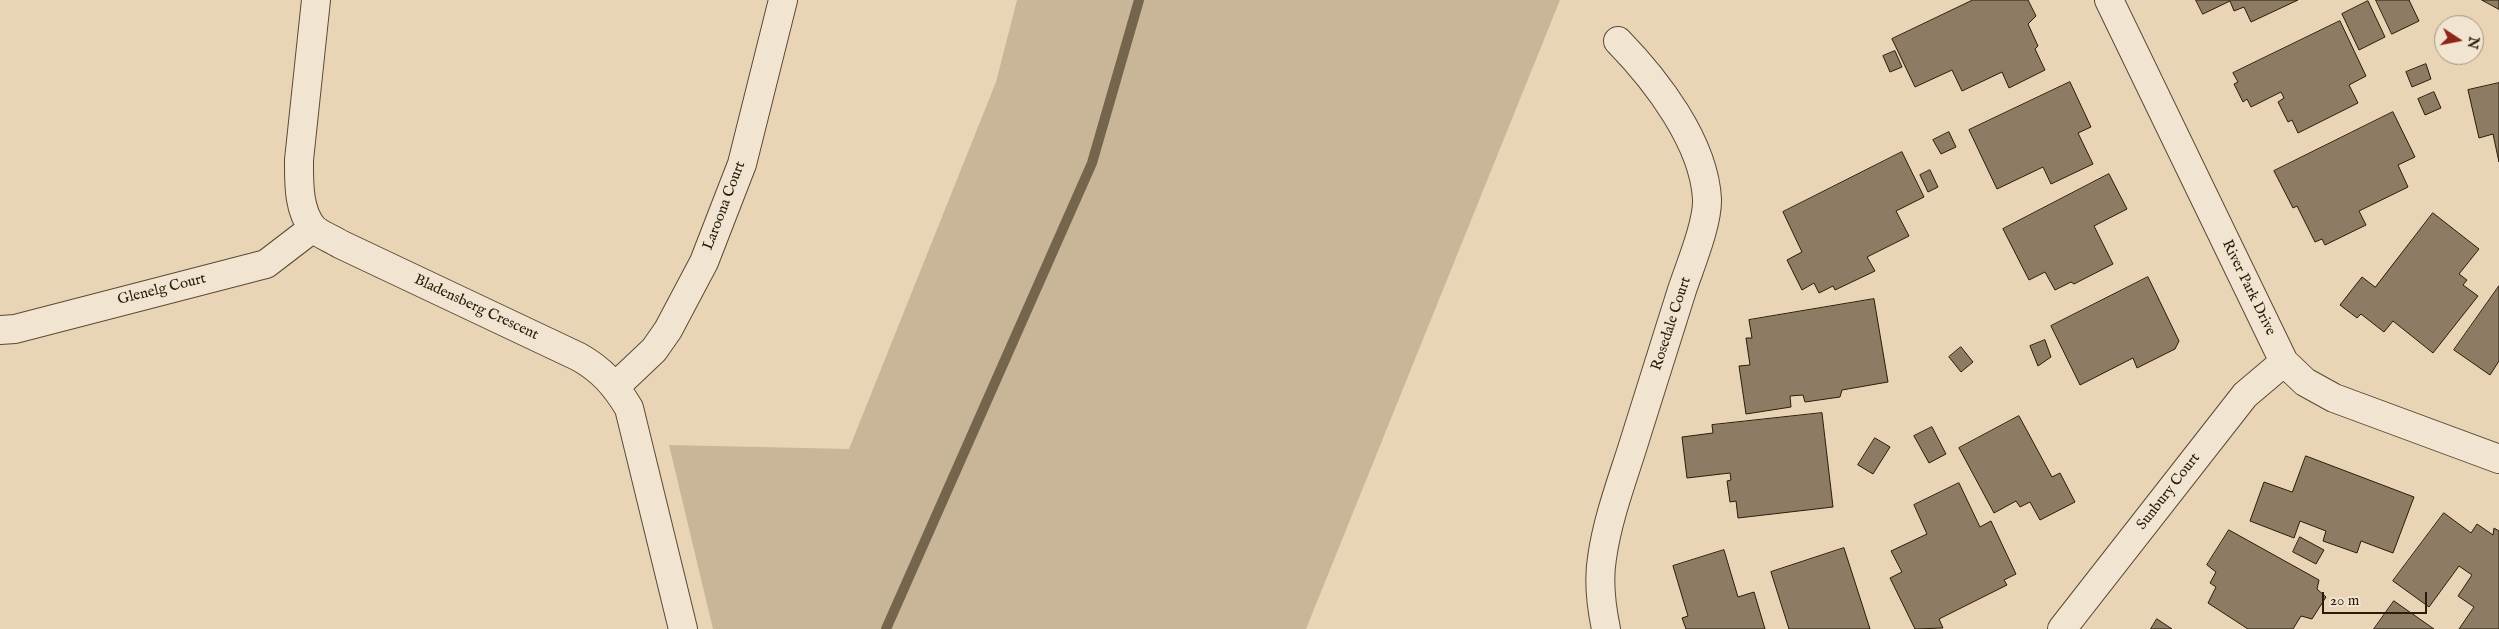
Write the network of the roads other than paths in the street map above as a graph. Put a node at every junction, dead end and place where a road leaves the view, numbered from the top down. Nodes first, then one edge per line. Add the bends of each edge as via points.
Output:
1 (316, 0) edge
2 (783, 0) edge
3 (2109, 0) edge
4 (1618, 41) dead end
5 (313, 228) junction
6 (0, 330) edge
7 (2284, 362) junction
8 (616, 386) junction
9 (2499, 459) edge
10 (683, 629) edge
11 (1606, 629) edge
12 (2062, 629) edge

1 - 5 street via 299,160 302,207
2 - 8 street, Laroona Court via 742,164 704,262 654,350
3 - 7 street, River Park Drive
4 - 11 street, Rosedale Court via 1645,68 1665,95 1696,154 1707,201 1695,252 1619,491 1602,558 1600,589
5 - 6 street, Glenelg Court via 266,264 15,329
5 - 8 street, Bladensberg Crescent via 340,244 579,357 598,368
7 - 9 street, River Park Drive via 2305,382 2334,398
7 - 12 street, Sunbury Court via 2245,395
8 - 10 street, Bladensberg Crescent via 631,418

